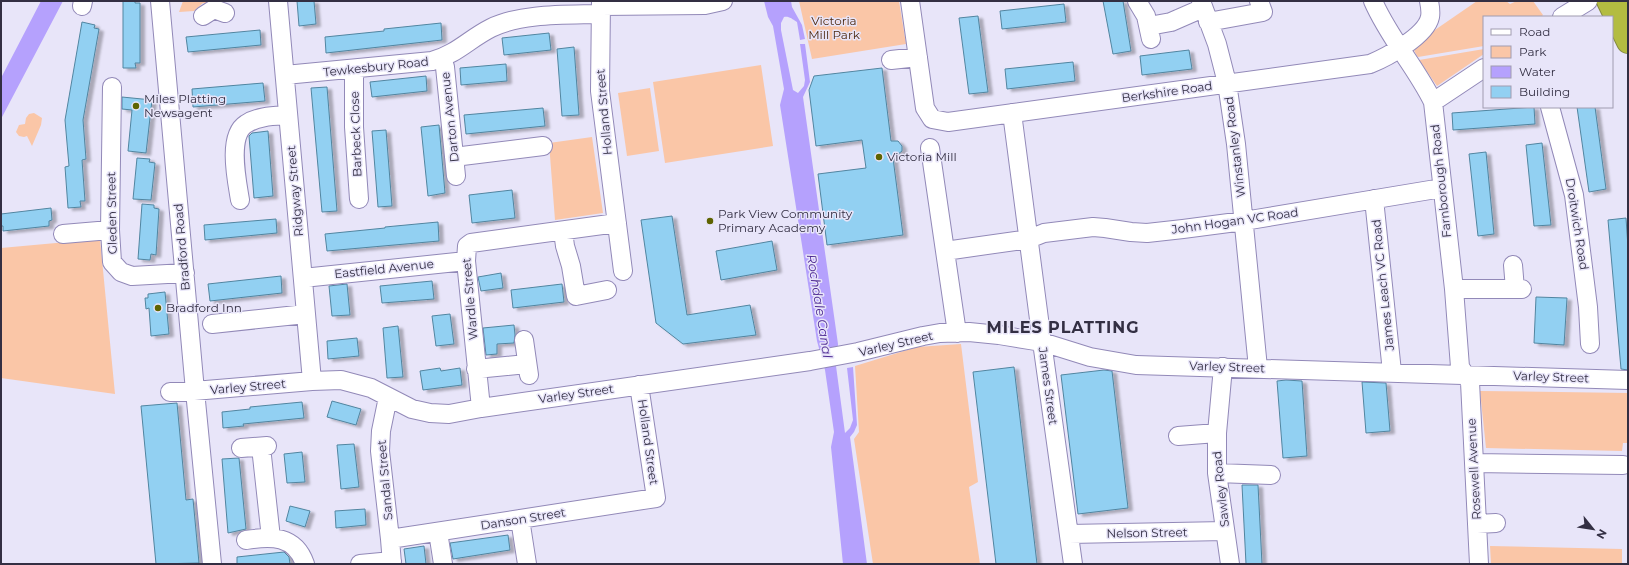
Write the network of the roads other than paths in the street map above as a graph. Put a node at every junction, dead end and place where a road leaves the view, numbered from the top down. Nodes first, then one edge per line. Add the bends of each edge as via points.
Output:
1 (160, 1) edge
2 (278, 1) edge
3 (723, 1) edge
4 (1138, 1) edge
5 (1259, 1) edge
6 (1373, 1) edge
7 (1429, 1) edge
8 (1588, 1) edge
9 (1608, 1) edge
10 (1626, 1) edge
11 (916, 3) edge
12 (1628, 4) edge
13 (601, 7) edge
14 (548, 9) edge
15 (1204, 10) edge
16 (1564, 16) edge
17 (1628, 42) edge
18 (1399, 48) junction
19 (918, 57) junction
20 (442, 58) junction
21 (891, 60) dead end
22 (354, 69) junction
23 (1483, 69) edge
24 (285, 75) junction
25 (1227, 84) junction
26 (112, 87) dead end
27 (1433, 102) junction
28 (1550, 108) edge
29 (1012, 113) junction
30 (288, 115) junction
31 (543, 146) dead end
32 (930, 148) dead end
33 (454, 157) junction
34 (456, 176) dead end
35 (1442, 188) junction
36 (359, 199) dead end
37 (1374, 199) junction
38 (240, 203) dead end
39 (1244, 221) junction
40 (617, 222) junction
41 (110, 230) junction
42 (563, 231) junction
43 (62, 234) dead end
44 (1029, 239) junction
45 (945, 251) junction
46 (466, 261) junction
47 (1513, 264) dead end
48 (623, 271) dead end
49 (185, 272) junction
50 (302, 278) junction
51 (1454, 289) junction
52 (608, 290) dead end
53 (306, 314) junction
54 (211, 325) dead end
55 (957, 333) junction
56 (524, 340) dead end
57 (1042, 342) junction
58 (1590, 344) dead end
59 (1223, 367) junction
60 (1258, 368) junction
61 (476, 369) junction
62 (1392, 372) junction
63 (1466, 374) junction
64 (1628, 380) edge
65 (312, 381) junction
66 (639, 385) junction
67 (195, 391) junction
68 (170, 392) dead end
69 (388, 397) junction
70 (481, 408) junction
71 (1217, 433) junction
72 (1178, 436) dead end
73 (241, 448) dead end
74 (1474, 463) junction
75 (1622, 466) dead end
76 (1217, 473) junction
77 (1271, 475) dead end
78 (656, 498) joint
79 (520, 519) junction
80 (1496, 523) dead end
81 (1477, 524) junction
82 (1225, 531) junction
83 (438, 532) junction
84 (1069, 534) junction
85 (271, 538) junction
86 (390, 539) junction
87 (246, 540) dead end
88 (392, 562) edge
89 (212, 564) edge
90 (305, 564) edge
91 (360, 564) edge
92 (443, 564) edge
93 (527, 564) edge
94 (1073, 564) edge
95 (1230, 564) edge
96 (1478, 564) edge

1 - 49 street, Bradford Road
2 - 24 street, Ridgway Street
3 - 13 street, Tewkesbury Road via 705,5
4 - 15 street via 1146,16 1150,33
5 - 15 street via 1263,12
6 - 18 street, Farnborough Road
7 - 18 street, Berkshire Road via 1428,22 1419,34
8 - 16 street
9 - 17 highway
10 - 12 highway
11 - 19 street
13 - 14 street, Tewkesbury Road
13 - 40 street, Holland Street via 601,97
14 - 20 street, Tewkesbury Road via 490,28 458,51
15 - 25 street, Winstanley Road via 1219,51
18 - 25 street, Berkshire Road via 1370,64
18 - 27 street, Farnborough Road
19 - 21 street
19 - 29 street, Berkshire Road via 925,108 932,119 948,122
20 - 22 street, Tewkesbury Road via 420,64
20 - 33 street, Darton Avenue
22 - 24 street, Tewkesbury Road
22 - 36 street, Barbeck Close via 354,127
23 - 27 street
24 - 30 street, Ridgway Street
25 - 29 street, Berkshire Road
25 - 39 street, Winstanley Road
26 - 41 street, Gleden Street
27 - 35 street, Farnborough Road
28 - 58 street, Droitwich Road via 1574,195 1587,294
29 - 44 street, James Street
30 - 38 street via 256,119 245,124 239,132 235,142 235,156
30 - 50 street, Ridgway Street
31 - 33 street
32 - 45 street
33 - 34 street, Darton Avenue
35 - 37 street, John Hogan VC Road
35 - 51 street, Farnborough Road
37 - 39 street, John Hogan VC Road
37 - 62 street, James Leach VC Road
39 - 44 street, John Hogan VC Road via 1146,233 1093,227 1044,233
39 - 60 street, Winstanley Road
40 - 42 street, Wardle Street
40 - 48 street, Holland Street
41 - 43 street
41 - 49 street, Gleden Street via 112,262 121,272 132,276
42 - 46 street, Wardle Street via 470,243 466,250
42 - 52 street via 576,296
44 - 45 street, John Hogan VC Road
44 - 57 street, James Street
45 - 55 street
46 - 50 street, Eastfield Avenue
46 - 61 street, Wardle Street
47 - 51 street via 1519,289
49 - 67 street, Bradford Road
50 - 53 street, Ridgway Street
51 - 63 street, Farnborough Road via 1460,367
53 - 54 street
53 - 65 street, Ridgway Street
55 - 57 street, Varley Street via 999,335
55 - 66 street, Varley Street via 923,336 810,361
56 - 61 street via 528,370
57 - 59 street, Varley Street via 1090,357 1122,363
57 - 84 street, James Street
59 - 60 street, Varley Street
59 - 71 street, Sawley Road
60 - 62 street, Varley Street
61 - 70 street, Wardle Street
62 - 63 street, Varley Street
63 - 64 street, Varley Street
63 - 74 street, Rosewell Avenue via 1470,382
65 - 67 street, Varley Street
65 - 69 street, Varley Street via 340,380 371,388
66 - 70 street, Varley Street
66 - 78 street, Holland Street
67 - 68 street, Varley Street
67 - 89 street, Bradford Road
69 - 70 street, Varley Street via 430,413 449,414
69 - 86 street, Sandal Street via 380,451
71 - 72 street
71 - 76 street, Sawley Road
73 - 85 street via 264,446
74 - 75 street
74 - 81 street, Rosewell Avenue
76 - 77 street
76 - 82 street, Sawley Road
78 - 79 street, Danson Street
79 - 83 street, Danson Street
79 - 93 street
80 - 81 street
81 - 96 street, Rosewell Avenue
82 - 84 street, Nelson Street
82 - 95 street, Sawley Road
83 - 86 street, Danson Street
83 - 92 street
84 - 94 street, James Street
85 - 87 street
85 - 90 street via 290,543
86 - 88 street, Sandal Street
88 - 91 street

